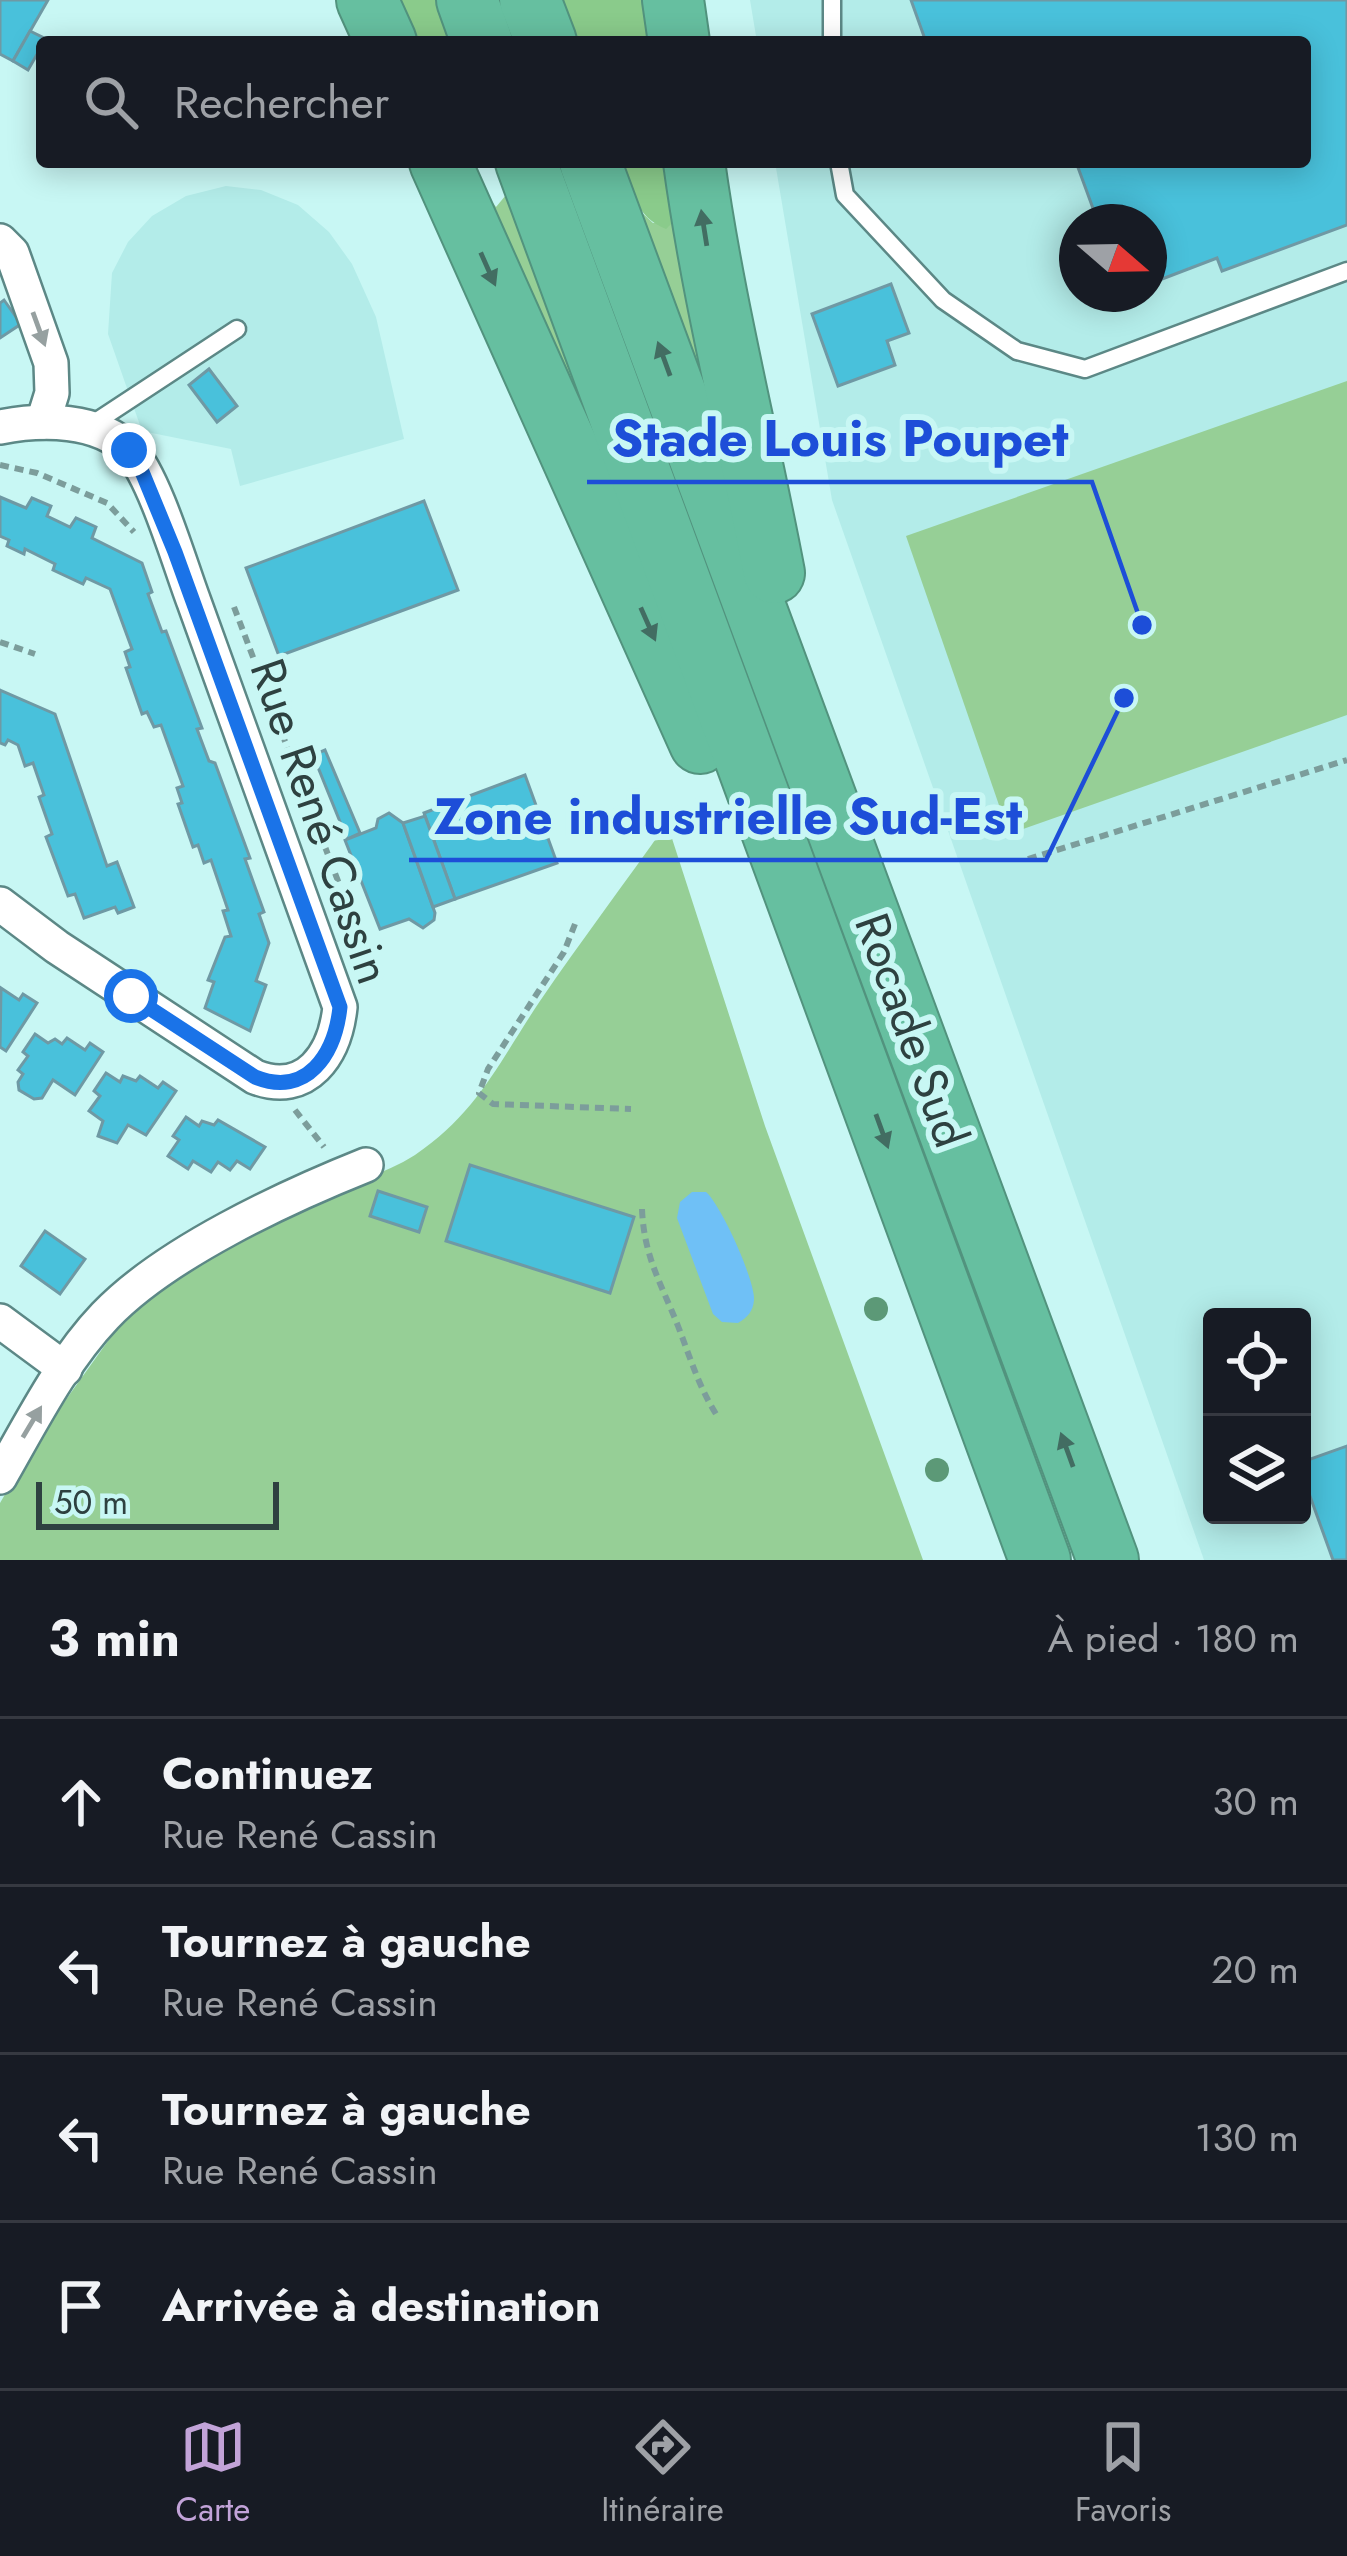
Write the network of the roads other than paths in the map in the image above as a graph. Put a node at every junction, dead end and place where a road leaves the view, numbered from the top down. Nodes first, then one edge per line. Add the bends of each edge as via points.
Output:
1 (367, 0) edge
2 (466, 0) edge
3 (530, 0) edge
4 (673, 0) edge
5 (832, 0) edge
6 (383, 36) edge
7 (480, 36) edge
8 (543, 36) edge
9 (678, 36) edge
10 (832, 36) edge
11 (443, 168) edge
12 (528, 168) edge
13 (592, 168) edge
14 (695, 168) edge
15 (840, 168) edge
16 (0, 241) edge
17 (1347, 272) edge
18 (237, 329) dead end
19 (44, 422) junction
20 (0, 427) edge
21 (87, 427) junction
22 (807, 744) junction
23 (0, 904) edge
24 (842, 1022) junction
25 (356, 1169) road end
26 (0, 1321) edge
27 (65, 1369) junction
28 (0, 1477) edge
29 (1040, 1560) edge
30 (1108, 1560) edge

1 - 6 highway
2 - 7 highway
3 - 8 highway
4 - 9 highway
5 - 10 lane
11 -> 24 highway via 774,920 798,970
12 - 24 highway, Rocade Sud
22 -> 13 highway, Rocade Sud
22 -> 14 highway
15 - 17 lane via 845,195 944,300 1017,351 1085,369
16 -> 19 street via 12,253 51,363
18 - 21 lane
19 - 20 street, Rue René Cassin
19 - 21 street, Rue René Cassin
21 - 23 street, Rue René Cassin via 117,440 138,462 340,1007 337,1035 295,1081 255,1077
30 -> 22 highway, Rocade Sud
24 -> 29 highway, Rocade Sud
25 - 27 street via 160,1270 104,1317
26 - 27 street
28 -> 27 street

